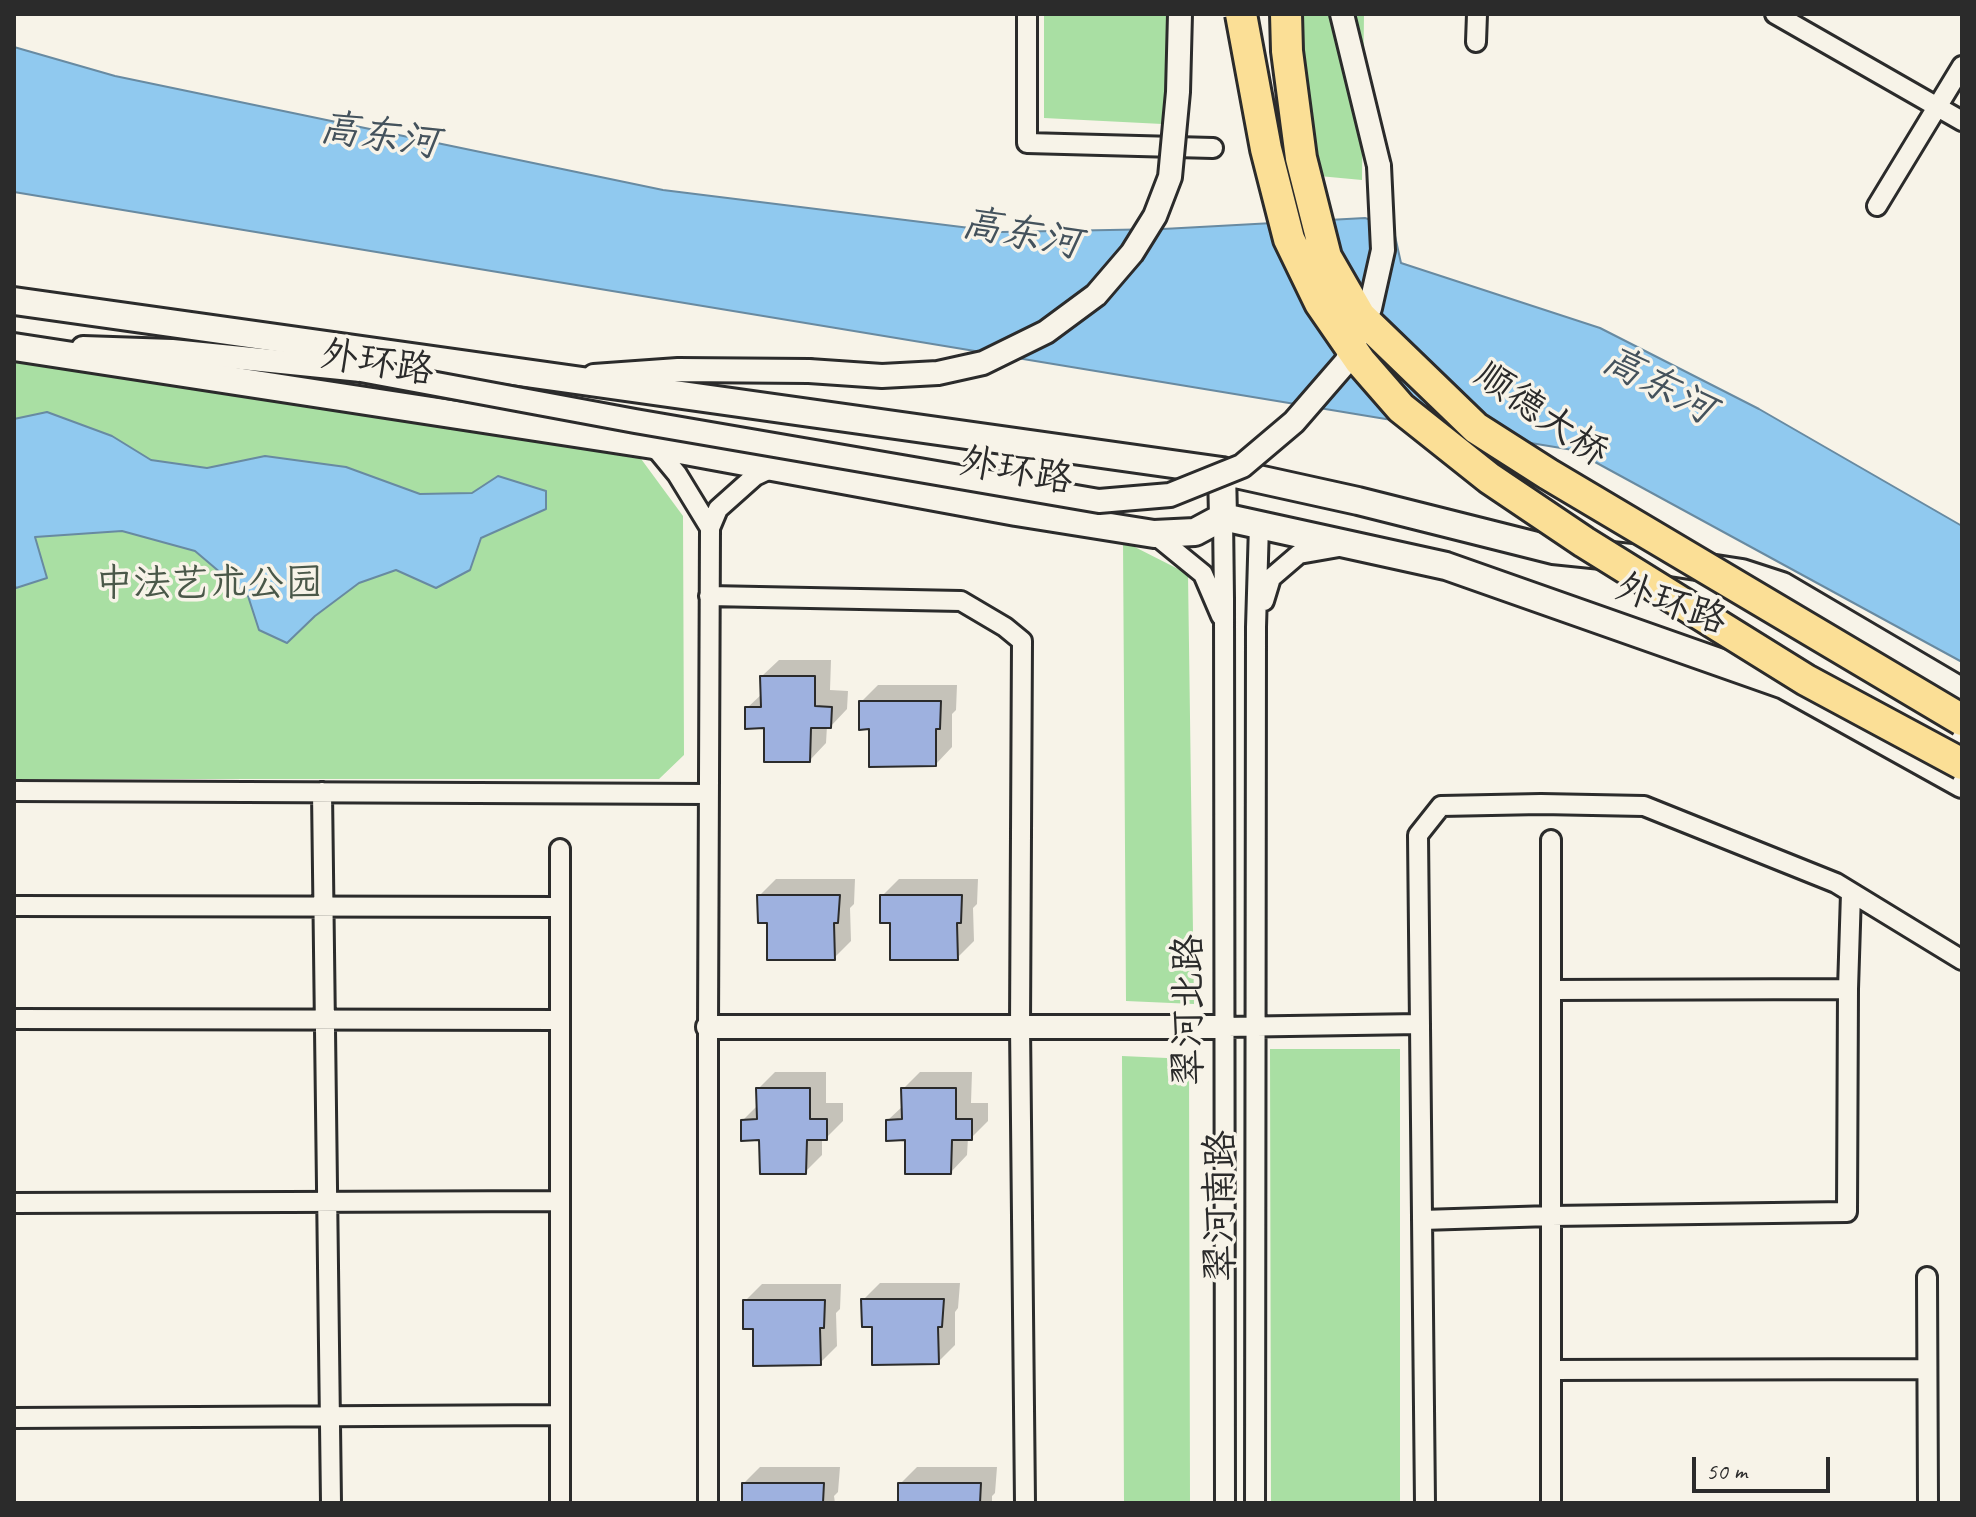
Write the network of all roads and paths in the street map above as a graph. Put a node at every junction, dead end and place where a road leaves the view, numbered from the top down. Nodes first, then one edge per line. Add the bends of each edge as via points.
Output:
1 (1027, 14) edge
2 (1180, 14) edge
3 (1241, 14) edge
4 (1286, 14) edge
5 (1342, 14) edge
6 (1477, 14) edge
7 (1775, 14) edge
8 (1476, 42) dead end
9 (1962, 66) edge
10 (1938, 106) junction
11 (1962, 121) edge
12 (1213, 148) dead end
13 (1877, 206) dead end
14 (14, 301) edge
15 (14, 346) edge
16 (562, 378) junction
17 (653, 445) junction
18 (772, 468) junction
19 (1222, 471) junction
20 (1261, 479) junction
21 (1223, 517) junction
22 (1259, 525) junction
23 (710, 528) junction
24 (1154, 534) junction
25 (1350, 545) junction
26 (709, 596) junction
27 (1224, 625) junction
28 (1256, 627) junction
29 (1962, 692) edge
30 (1962, 720) edge
31 (1962, 764) edge
32 (1962, 784) edge
33 (14, 791) edge
34 (322, 792) junction
35 (708, 794) junction
36 (1551, 840) dead end
37 (560, 849) dead end
38 (1851, 893) junction
39 (14, 906) edge
40 (323, 907) junction
41 (560, 907) junction
42 (1962, 960) edge
43 (1848, 989) junction
44 (1551, 990) junction
45 (14, 1019) edge
46 (325, 1019) junction
47 (560, 1020) junction
48 (1420, 1024) junction
49 (1256, 1025) junction
50 (1020, 1026) junction
51 (708, 1027) junction
52 (1224, 1027) junction
53 (560, 1201) junction
54 (327, 1202) junction
55 (14, 1203) edge
56 (1551, 1216) junction
57 (1422, 1220) junction
58 (1927, 1277) dead end
59 (1927, 1369) junction
60 (1551, 1370) junction
61 (560, 1415) junction
62 (330, 1416) junction
63 (14, 1418) edge
64 (331, 1503) edge
65 (560, 1503) edge
66 (708, 1503) edge
67 (1025, 1503) edge
68 (1225, 1503) edge
69 (1255, 1503) edge
70 (1425, 1503) edge
71 (1551, 1503) edge
72 (1928, 1503) edge

1 - 12 street via 1027,143
2 - 16 street, bridge via 1170,177 1155,216 1096,295 1046,332 983,363 938,373 678,370
3 - 31 main road, bridge via 1289,239 1320,303 1401,408 1489,478 1584,542 1806,680
4 - 30 main road, 顺德大桥, bridge via 1301,158 1326,257 1360,316 1476,428
5 - 15 street, bridge via 1379,166 1383,250 1370,308 1346,362 1294,422 1242,466 1170,495 1099,501 361,370 172,351
6 - 8 street
7 - 10 street
9 - 10 street
10 - 11 street
10 - 13 street
14 - 16 main road, 外环路
15 - 17 main road, 外环路
16 - 19 main road, 外环路
17 - 18 main road, 外环路
17 - 23 street
18 - 23 street via 727,500
18 - 24 main road, 外环路
19 - 20 main road, 外环路
19 - 21 main road
20 - 22 main road
20 - 29 main road, 外环路 via 1553,550 1742,573 1782,586
21 - 22 main road, 外环路
21 - 24 main road, 外环路 via 1195,532
21 - 27 street, 翠河北路
22 - 25 main road, 外环路
22 - 28 street, 翠河南路
23 - 26 street
24 - 27 street via 1203,574
25 - 28 street via 1299,554 1289,562 1271,578
25 - 32 main road, 外环路 via 1446,566 1784,685
26 - 35 street
26 - 50 street via 961,601 1022,641
27 - 52 street, 翠河北路
28 - 49 street, 翠河南路
33 - 34 street
34 - 35 street
34 - 40 street
35 - 51 street
36 - 44 street
37 - 41 street
38 - 42 street
38 - 43 street
38 - 48 street via 1644,806 1441,806 1418,835
39 - 40 street
40 - 41 street
40 - 46 street
41 - 47 street
43 - 44 street
43 - 56 street via 1847,1212
44 - 56 street
45 - 46 street
46 - 47 street
46 - 54 street
47 - 53 street
48 - 49 street
48 - 57 street
49 - 52 street
49 - 69 street, 翠河南路
50 - 51 street
50 - 52 street
50 - 67 street
51 - 66 street
52 - 68 street, 翠河北路
53 - 54 street
53 - 61 street
54 - 55 street
54 - 62 street
56 - 57 street
56 - 60 street
57 - 70 street
58 - 59 street
59 - 60 street
59 - 72 street
60 - 71 street
61 - 62 street
61 - 65 street
62 - 63 street
62 - 64 street

